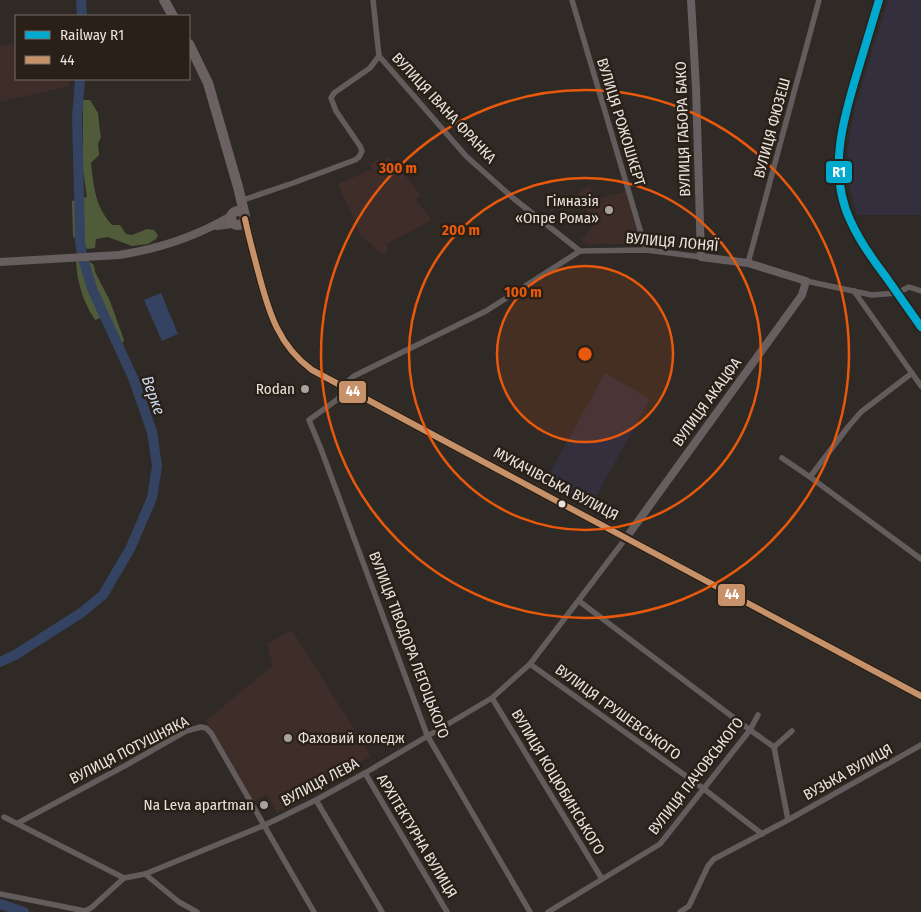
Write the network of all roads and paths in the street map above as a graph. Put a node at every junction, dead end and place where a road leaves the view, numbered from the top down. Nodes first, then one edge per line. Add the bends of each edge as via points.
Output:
1 (164, 0) edge
2 (374, 0) edge
3 (572, 0) edge
4 (691, 0) edge
5 (819, 0) edge
6 (172, 15) edge
7 (190, 46) edge
8 (379, 56) junction
9 (239, 201) junction
10 (245, 217) junction
11 (233, 219) junction
12 (249, 235) junction
13 (646, 250) junction
14 (580, 251) junction
15 (701, 257) junction
16 (0, 262) edge
17 (748, 263) junction
18 (806, 281) junction
19 (854, 291) junction
20 (921, 291) edge
21 (912, 373) junction
22 (921, 386) edge
23 (344, 388) junction
24 (782, 458) dead end
25 (810, 477) junction
26 (626, 538) junction
27 (921, 559) edge
28 (579, 601) junction
29 (530, 664) junction
30 (921, 696) edge
31 (492, 698) junction
32 (758, 715) dead end
33 (750, 730) junction
34 (792, 730) dead end
35 (427, 735) junction
36 (921, 745) edge
37 (774, 746) junction
38 (365, 773) junction
39 (704, 790) junction
40 (316, 800) junction
41 (4, 817) dead end
42 (788, 820) junction
43 (18, 823) junction
44 (265, 825) junction
45 (762, 834) junction
46 (145, 874) junction
47 (124, 878) junction
48 (602, 880) junction
49 (0, 894) edge
50 (196, 912) edge
51 (314, 912) edge
52 (382, 912) edge
53 (447, 912) edge
54 (530, 912) edge
55 (548, 912) edge
56 (680, 912) edge

1 - 6 highway
2 - 8 street, ВУЛИЦЯ ІВАНА ФРАНКА
3 - 13 street, ВУЛИЦЯ РОЖОШКЕРТ
4 - 15 street, ВУЛИЦЯ ГАБОРА БАКО
5 - 17 street, ВУЛИЦЯ ФЮЗЕШ
7 - 9 highway, МУКАЧІВСЬКА ВУЛИЦЯ via 208,83 239,190
8 - 9 street via 370,68 331,98 360,146 359,157
8 - 14 street, ВУЛИЦЯ ІВАНА ФРАНКА via 466,156
9 - 10 highway, МУКАЧІВСЬКА ВУЛИЦЯ
9 - 11 highway, МУКАЧІВСЬКА ВУЛИЦЯ
10 - 11 highway via 239,226
10 - 12 highway, МУКАЧІВСЬКА ВУЛИЦЯ
11 - 12 highway
11 - 16 street via 132,253
12 - 23 highway, МУКАЧІВСЬКА ВУЛИЦЯ via 270,312 284,342 301,362
13 - 14 street, ВУЛИЦЯ ЛОНЯЇ
13 - 15 street, ВУЛИЦЯ ЛОНЯЇ
14 - 23 street via 486,311 354,376
15 - 17 street, ВУЛИЦЯ ЛОНЯЇ
17 - 18 street, ВУЛИЦЯ ЛОНЯЇ
18 - 19 street, ВУЛИЦЯ ЛОНЯЇ
18 - 26 street, ВУЛИЦЯ АКАЦФА via 802,294
19 - 20 street, ВУЛИЦЯ ЛОНЯЇ via 872,295 897,293 909,287
19 - 21 street
21 - 22 street
21 - 25 street via 861,412
23 - 26 highway, МУКАЧІВСЬКА ВУЛИЦЯ
23 - 35 street, ВУЛИЦЯ ТІВОДОРА ЛЕГОЦЬКОГО via 338,399 309,420
24 - 25 street
25 - 27 street
26 - 28 street, ВУЛИЦЯ ЛЕВА
26 - 30 highway, МУКАЧІВСЬКА ВУЛИЦЯ
28 - 29 street, ВУЛИЦЯ ЛЕВА
28 - 33 street
29 - 31 street, ВУЛИЦЯ ЛЕВА
29 - 39 street, ВУЛИЦЯ ГРУШЕВСЬКОГО
31 - 35 street, ВУЛИЦЯ ЛЕВА
31 - 48 street, ВУЛИЦЯ КОЦЮБИНСЬКОГО
32 - 33 street, ВУЛИЦЯ ПАЧОВСЬКОГО
33 - 37 street
33 - 39 street, ВУЛИЦЯ ПАЧОВСЬКОГО
34 - 37 street
35 - 38 street, ВУЛИЦЯ ЛЕВА
35 - 54 street, ВУЛИЦЯ ТІВОДОРА ЛЕГОЦЬКОГО
36 - 42 street, ВУЗЬКА ВУЛИЦЯ
37 - 42 street, ВУЗЬКА ВУЛИЦЯ
38 - 40 street, ВУЛИЦЯ ЛЕВА
38 - 53 street, АРХІТЕКТУРНА ВУЛИЦЯ
39 - 45 street, ВУЛИЦЯ ГРУШЕВСЬКОГО
39 - 48 street, ВУЛИЦЯ ПАЧОВСЬКОГО via 660,844
40 - 44 street, ВУЛИЦЯ ЛЕВА
40 - 52 street
41 - 43 street
42 - 45 street, ВУЗЬКА ВУЛИЦЯ
43 - 44 street, ВУЛИЦЯ ПОТУШНЯКА via 186,731 201,727 211,733
43 - 47 street
44 - 46 street, ВУЛИЦЯ ЛЕВА
44 - 51 street
45 - 56 street, ВУЗЬКА ВУЛИЦЯ via 714,859 688,906
46 - 47 street, ВУЛИЦЯ ЛЕВА
46 - 50 street via 178,902
47 - 49 street via 85,911
48 - 55 street, ВУЛИЦЯ ПАЧОВСЬКОГО

